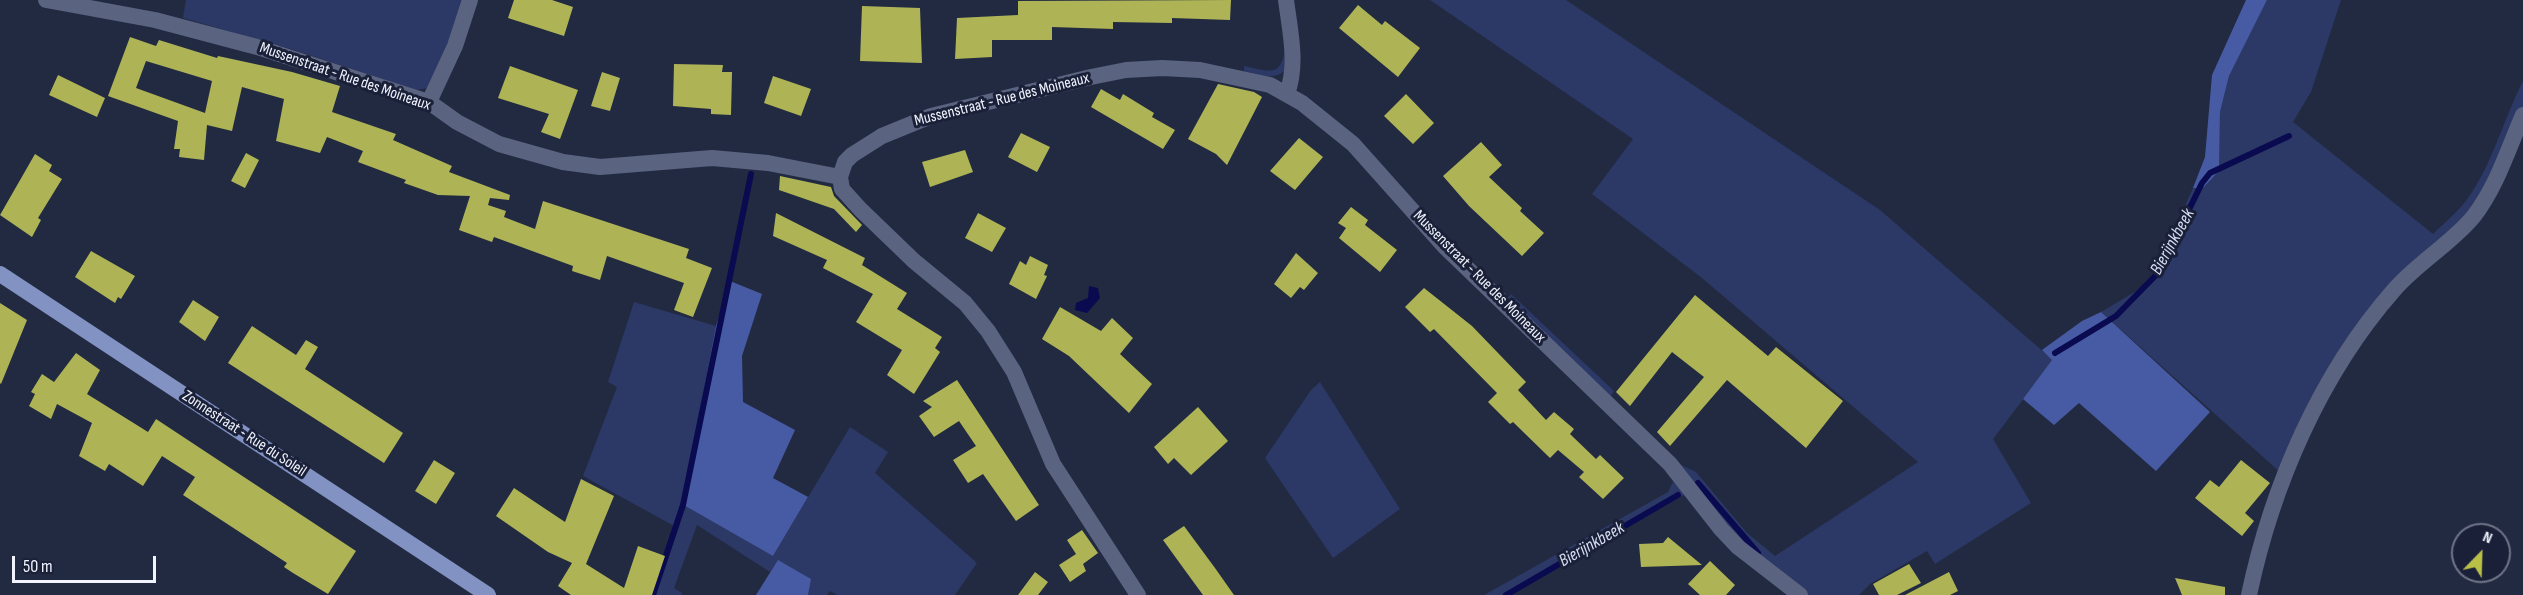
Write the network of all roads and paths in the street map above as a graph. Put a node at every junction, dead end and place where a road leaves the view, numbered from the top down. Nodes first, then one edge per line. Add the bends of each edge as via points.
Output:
1 (46, 0) edge
2 (470, 0) edge
3 (1286, 0) edge
4 (1287, 94) junction
5 (429, 102) junction
6 (2523, 115) edge
7 (840, 177) junction
8 (0, 274) edge
9 (488, 595) edge
10 (1138, 595) edge
11 (1800, 595) edge
12 (2249, 595) edge

1 - 5 street, Mussenstraat - Rue des Moineaux via 207,32
2 - 5 street via 455,46
3 - 4 street via 1293,54 1293,78
4 - 7 street, Mussenstraat - Rue des Moineaux via 1270,85 1200,70 1126,70 952,110 905,125 852,155
4 - 11 street, Mussenstraat - Rue des Moineaux via 1353,144 1443,246 1670,464 1738,547
5 - 7 street, Mussenstraat - Rue des Moineaux via 499,144 563,162 600,167 712,158 784,165
6 - 12 street via 2493,188 2473,217 2394,289 2325,391 2300,439 2271,512
7 - 10 street via 842,189 860,209 965,303 988,331 1014,372 1053,464
8 - 9 main road, Zonnestraat - Rue du Soleil

